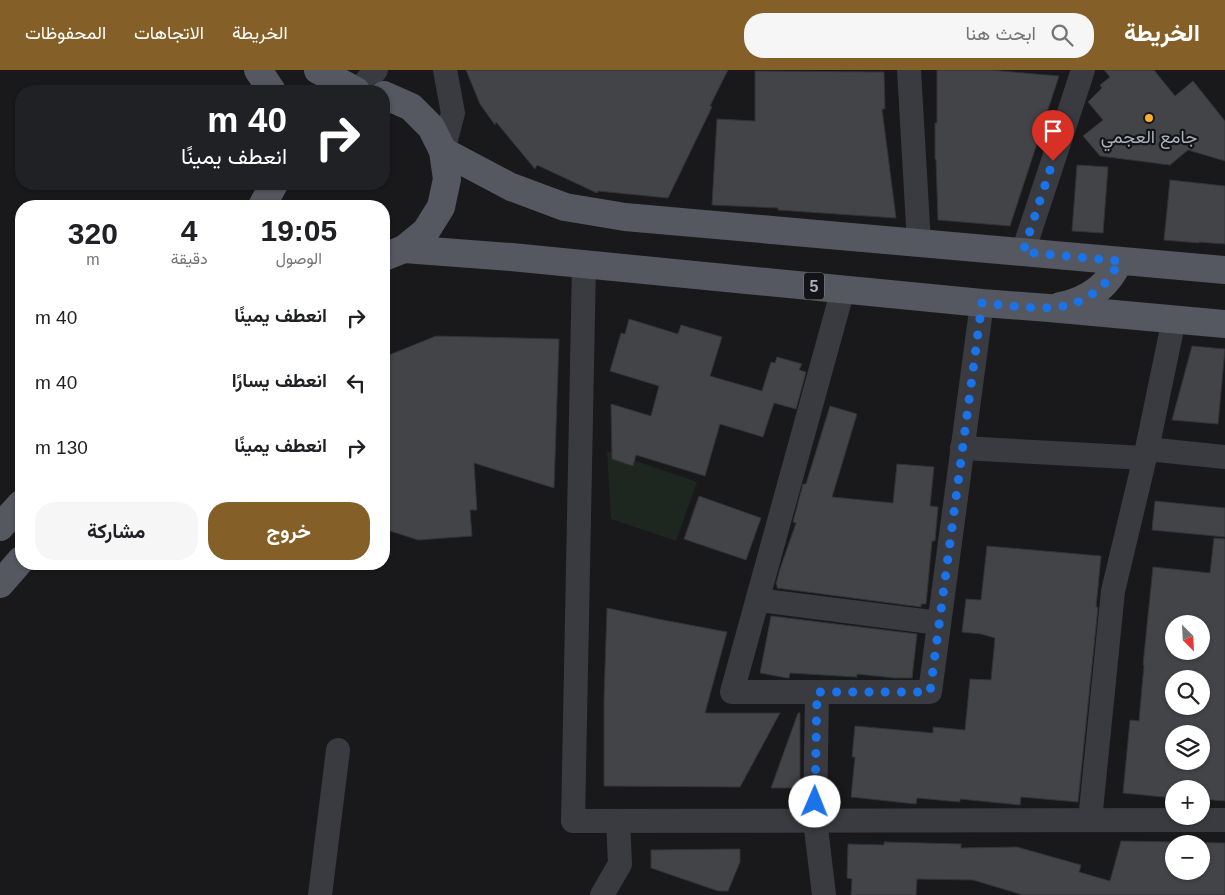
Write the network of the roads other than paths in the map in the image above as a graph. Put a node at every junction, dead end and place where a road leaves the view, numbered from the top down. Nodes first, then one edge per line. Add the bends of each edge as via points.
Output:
1 (258, 70) edge
2 (318, 70) edge
3 (376, 70) edge
4 (445, 70) edge
5 (909, 70) edge
6 (1083, 70) edge
7 (268, 85) edge
8 (346, 85) edge
9 (362, 85) edge
10 (390, 98) edge
11 (444, 152) junction
12 (919, 243) junction
13 (1023, 252) junction
14 (394, 253) edge
15 (1120, 261) junction
16 (584, 264) junction
17 (1225, 270) edge
18 (843, 289) junction
19 (982, 303) junction
20 (1049, 308) junction
21 (1174, 319) junction
22 (1225, 324) edge
23 (962, 448) junction
24 (1146, 454) junction
25 (1225, 457) edge
26 (15, 511) edge
27 (0, 528) edge
28 (15, 567) edge
29 (0, 584) edge
30 (758, 600) junction
31 (939, 623) junction
32 (817, 692) junction
33 (338, 750) dead end
34 (815, 820) junction
35 (1090, 820) junction
36 (1225, 820) edge
37 (618, 821) junction
38 (320, 895) edge
39 (602, 895) edge
40 (824, 895) edge

1 - 7 main road
2 - 8 main road
3 - 9 street
4 - 11 street via 453,113
5 - 12 street
6 - 13 street
10 - 11 main road via 411,107 431,126
11 - 12 main road via 511,187 566,207 625,217
11 - 14 main road via 447,180 441,207 426,231
12 - 13 main road
13 - 15 main road
14 - 16 main road, 5 via 511,257
15 - 17 main road
15 - 20 main road via 1108,280 1091,295 1071,304
16 - 18 main road, 5
16 - 37 street via 573,821
18 - 19 main road, 5
18 - 30 street
19 - 20 main road, 5
19 - 23 street
20 - 21 main road, 5
21 - 22 main road, 5
21 - 24 street
23 - 24 street
23 - 31 street
24 - 25 street
24 - 35 street via 1113,591
26 - 27 main road
28 - 29 main road
30 - 31 street
30 - 32 street via 732,692
31 - 32 street via 930,692
32 - 34 street
33 - 38 street
34 - 35 street
34 - 37 street
34 - 40 street
35 - 36 street
37 - 39 street via 620,864

